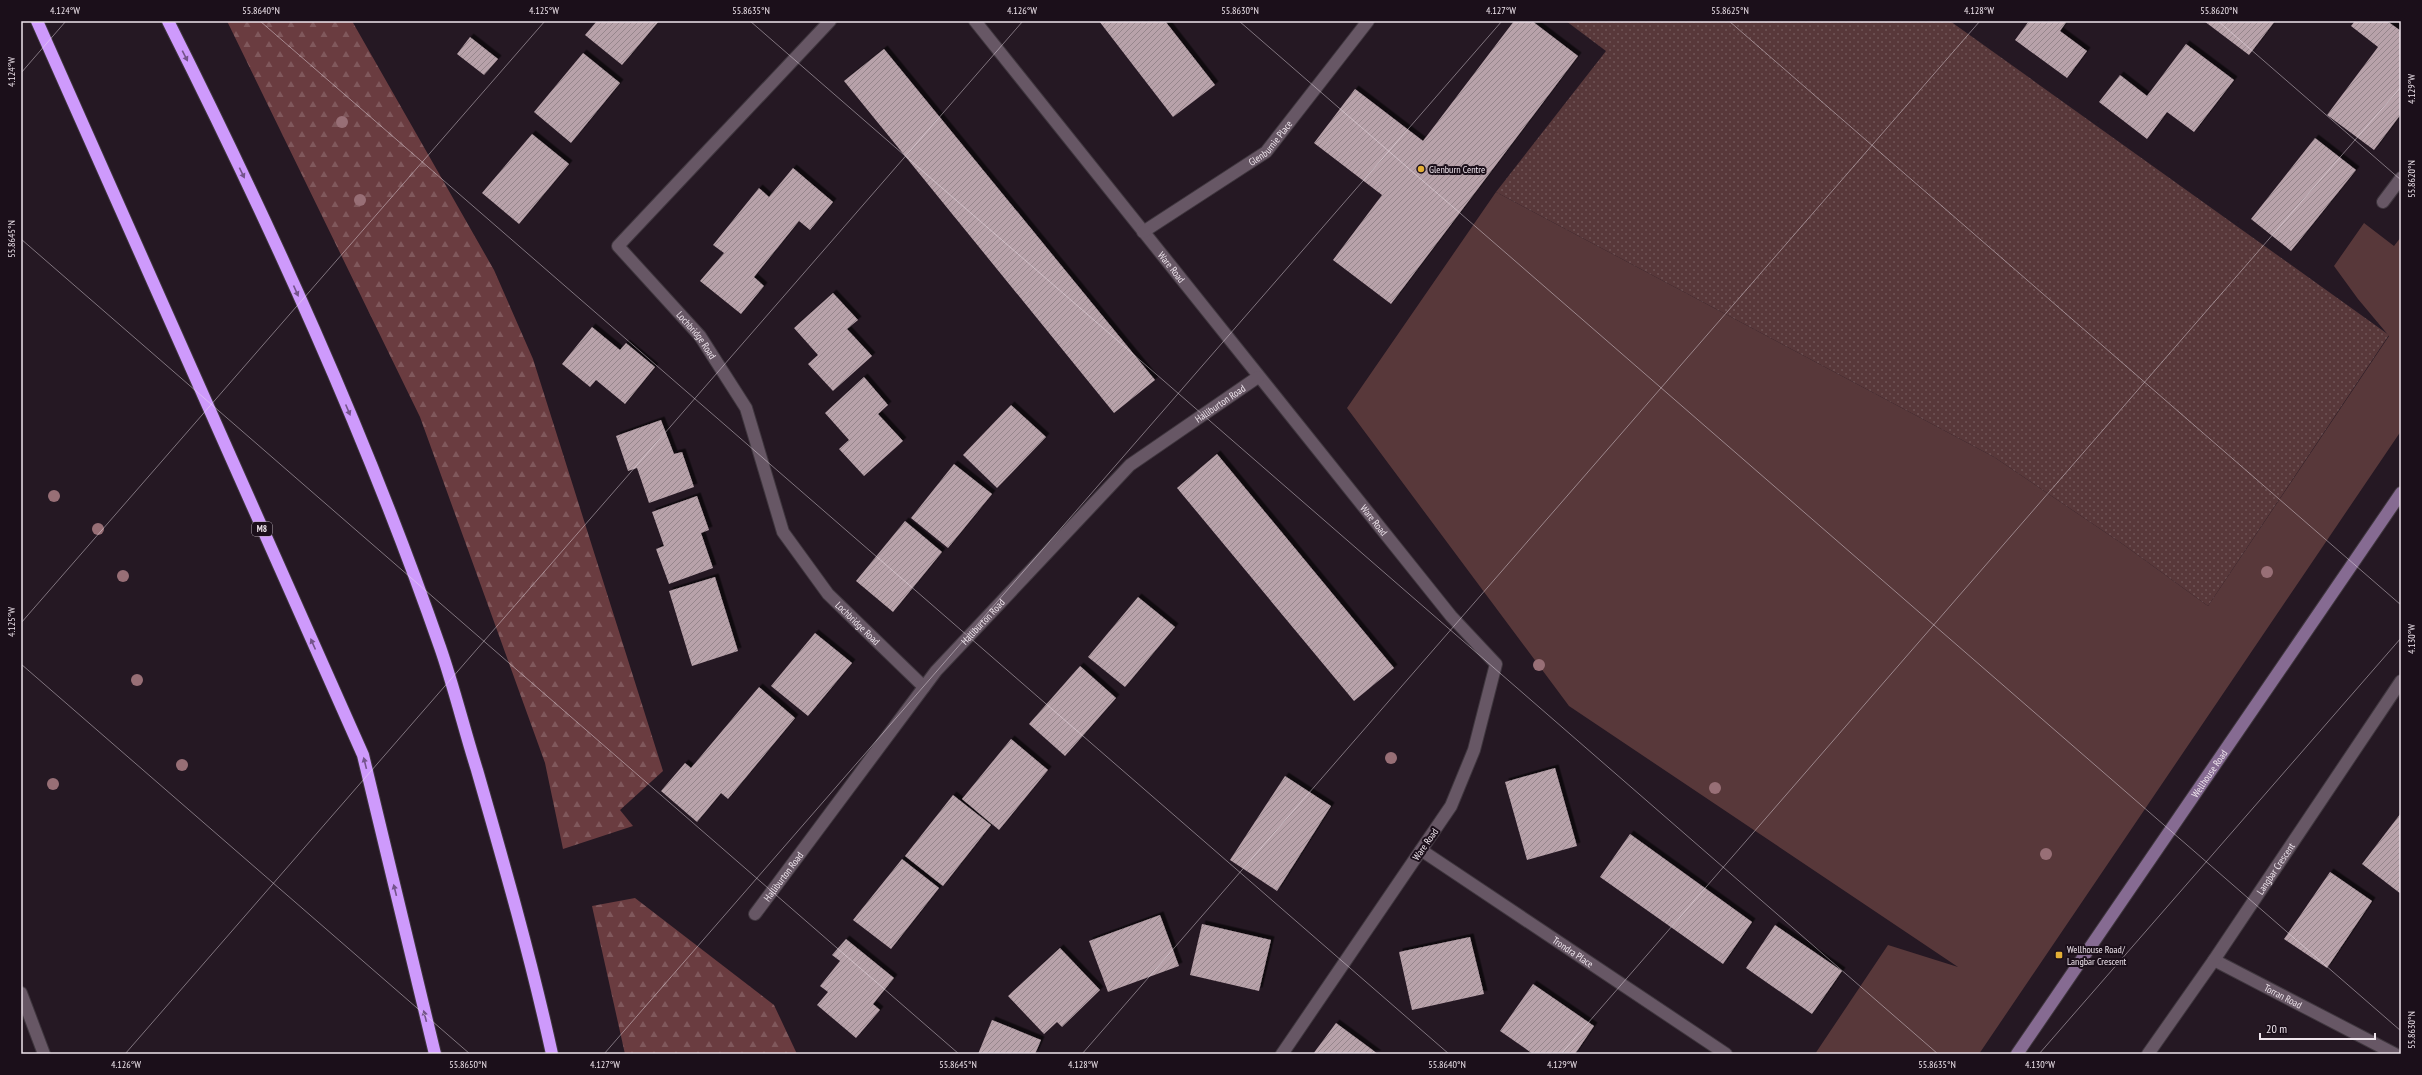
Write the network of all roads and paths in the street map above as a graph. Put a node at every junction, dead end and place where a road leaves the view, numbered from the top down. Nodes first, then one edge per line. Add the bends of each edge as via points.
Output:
1 (37, 21) edge
2 (168, 21) edge
3 (830, 21) edge
4 (975, 21) edge
5 (1368, 21) edge
6 (2401, 178) edge
7 (2383, 202) dead end
8 (1143, 232) junction
9 (1258, 377) junction
10 (2401, 493) edge
11 (2401, 681) edge
12 (924, 687) junction
13 (1421, 850) junction
14 (755, 914) dead end
15 (2214, 960) junction
16 (21, 993) edge
17 (44, 1054) edge
18 (434, 1054) edge
19 (552, 1054) edge
20 (1282, 1054) edge
21 (1726, 1054) edge
22 (2017, 1054) edge
23 (2148, 1054) edge
24 (2395, 1054) edge

18 -> 1 highway, M8 via 362,755
2 -> 19 highway via 252,194 338,385 393,519 445,665 506,870
3 - 12 street, Lochbridge Road via 618,246 700,336 746,408 783,532 828,594
4 - 8 street, Ware Road
5 - 8 street, Glenburnie Place via 1266,152
6 - 7 street
8 - 9 street, Ware Road
9 - 12 street, Halliburton Road via 1130,465 936,671
9 - 13 street, Ware Road via 1451,616 1496,664 1474,750 1451,806
10 - 22 street, Wellhouse Road
11 - 15 street, Langbar Crescent
12 - 14 street, Halliburton Road
13 - 20 street, Ware Road
13 - 21 street, Trondra Place
15 - 23 street, Langbar Crescent
15 - 24 street, Torran Road
16 - 17 street

